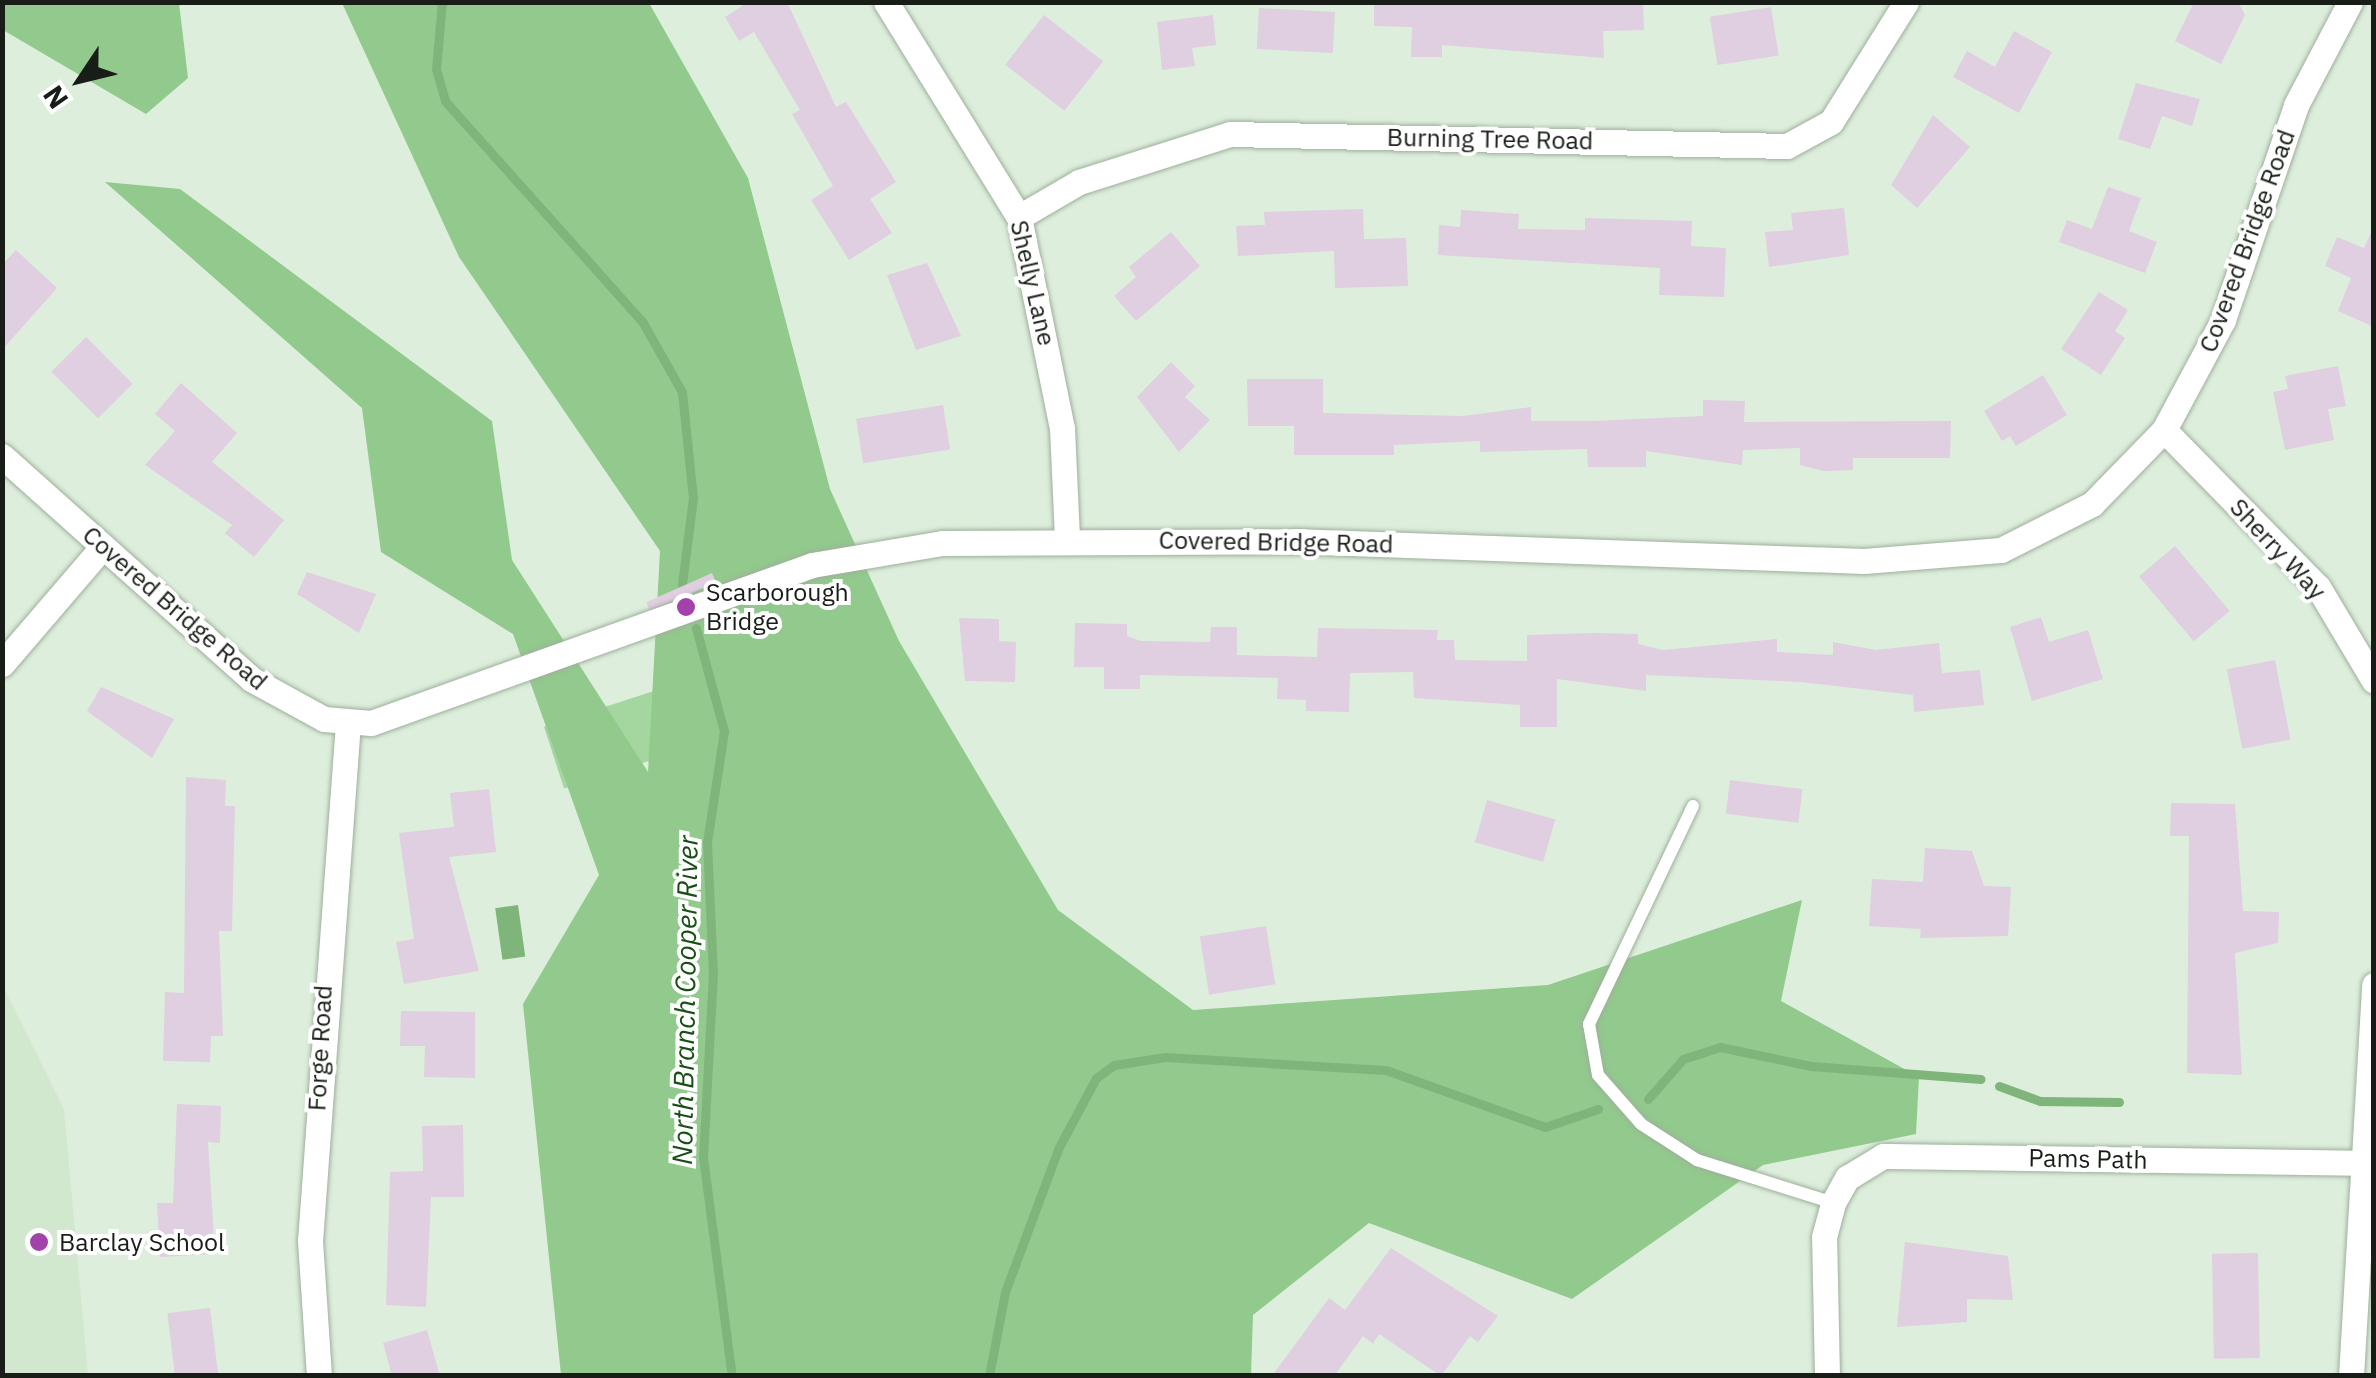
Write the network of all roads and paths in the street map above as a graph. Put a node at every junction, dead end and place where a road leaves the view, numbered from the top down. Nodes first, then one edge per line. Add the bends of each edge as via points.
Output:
1 (886, 2) edge
2 (1906, 2) edge
3 (2350, 2) edge
4 (1019, 217) junction
5 (2164, 430) junction
6 (2, 456) edge
7 (1067, 540) junction
8 (103, 546) junction
9 (2368, 654) edge
10 (2, 664) edge
11 (2374, 681) edge
12 (348, 722) junction
13 (1693, 806) dead end
14 (2374, 985) edge
15 (2364, 1162) junction
16 (1833, 1203) junction
17 (319, 1376) edge
18 (1827, 1376) edge
19 (2351, 1376) edge

1 - 4 street, Shelly Lane
2 - 4 street, Burning Tree Road via 1831,122 1787,146 1230,134 1079,182
3 - 5 street, Covered Bridge Road via 2296,105 2223,320
4 - 7 street, Shelly Lane via 1059,409
5 - 7 street, Covered Bridge Road via 2092,504 2001,550 1954,558
5 - 9 street, Sherry Way via 2318,586
6 - 8 street, Covered Bridge Road
7 - 12 street, Covered Bridge Road via 876,551 720,595 404,718
8 - 10 street
8 - 12 street, Covered Bridge Road via 251,679 290,705
9 - 11 street, Sherry Way
12 - 17 street, Forge Road via 311,1222
13 - 16 lane via 1589,1024 1598,1075 1641,1124 1697,1160
14 - 15 street
15 - 16 street, Pams Path via 1882,1156 1847,1178
15 - 19 street
16 - 18 street via 1824,1237

